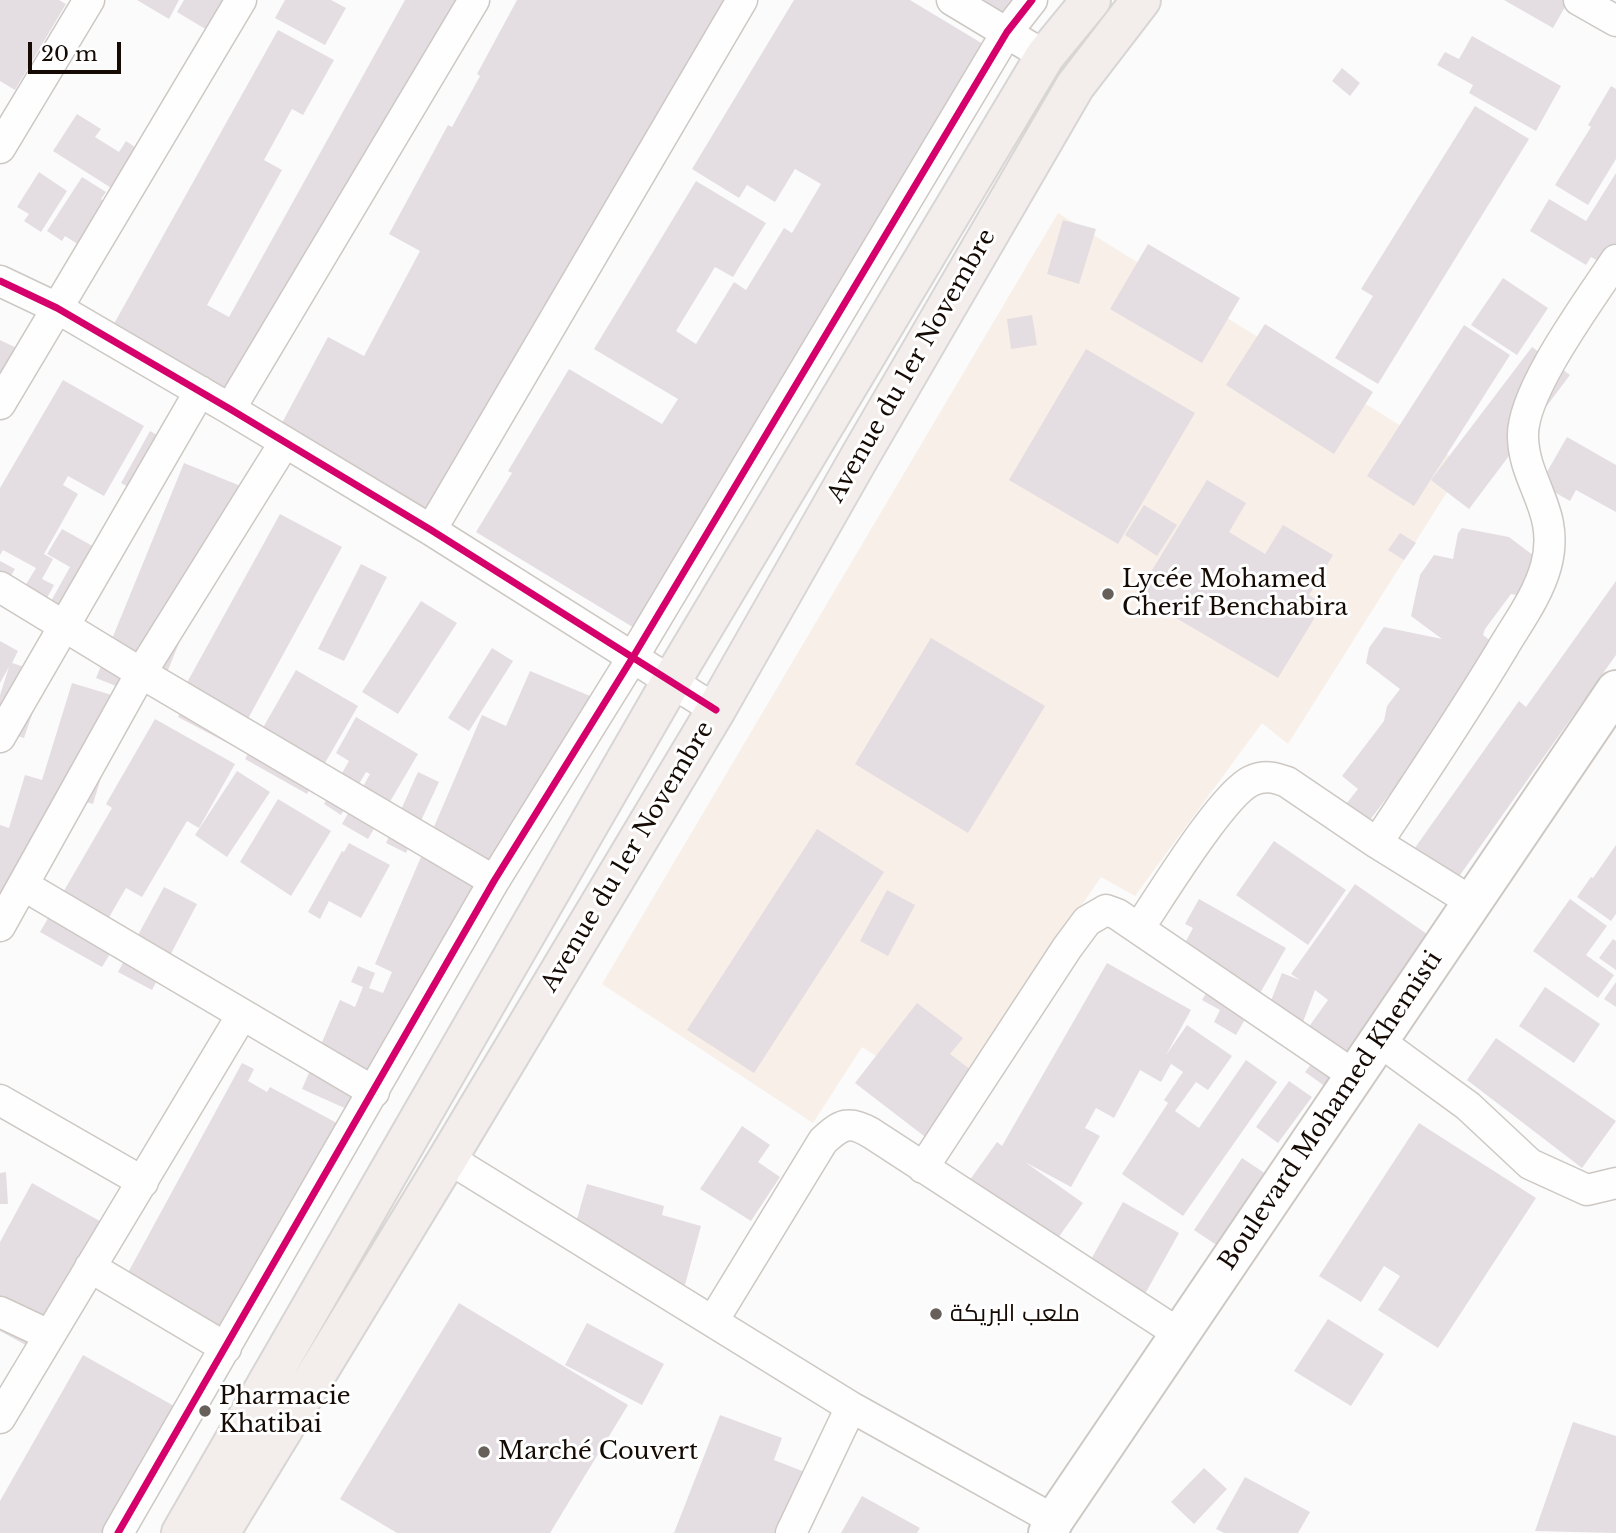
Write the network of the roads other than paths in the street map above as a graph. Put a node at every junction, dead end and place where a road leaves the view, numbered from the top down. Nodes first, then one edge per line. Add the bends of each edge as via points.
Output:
1 (89, 0) edge
2 (242, 0) edge
3 (474, 0) edge
4 (742, 0) edge
5 (952, 0) edge
6 (1032, 0) edge
7 (1091, 0) edge
8 (1141, 0) edge
9 (1579, 0) edge
10 (1616, 21) edge
11 (1007, 32) junction
12 (1045, 56) junction
13 (0, 148) edge
14 (1616, 260) edge
15 (0, 281) edge
16 (57, 308) junction
17 (200, 391) junction
18 (0, 404) edge
19 (230, 409) junction
20 (285, 442) junction
21 (431, 530) junction
22 (0, 587) edge
23 (64, 626) junction
24 (633, 657) junction
25 (141, 673) junction
26 (672, 680) junction
27 (1616, 690) edge
28 (716, 710) junction
29 (1, 735) edge
30 (1377, 843) junction
31 (494, 881) junction
32 (23, 884) junction
33 (1472, 902) junction
34 (0, 926) edge
35 (1139, 929) junction
36 (242, 1015) junction
37 (1379, 1041) junction
38 (1355, 1076) junction
39 (374, 1092) junction
40 (0, 1100) edge
41 (448, 1158) junction
42 (923, 1168) junction
43 (143, 1182) junction
44 (1616, 1183) edge
45 (90, 1267) junction
46 (0, 1312) edge
47 (713, 1321) junction
48 (49, 1335) junction
49 (1181, 1335) junction
50 (226, 1348) junction
51 (851, 1407) junction
52 (0, 1418) edge
53 (1051, 1527) edge
54 (118, 1533) edge
55 (181, 1533) edge
56 (220, 1533) edge
57 (791, 1533) edge

1 - 13 street
2 - 16 street
3 - 19 street
4 - 21 street
5 - 11 street
6 - 11 street
7 - 12 main road, Avenue du 1er Novembre
8 - 28 main road, Avenue du 1er Novembre via 1075,86
9 - 10 street
11 - 12 street
11 - 24 street
12 - 26 main road, Avenue du 1er Novembre
14 - 30 street via 1546,369 1525,418 1525,454 1547,514 1550,536 1546,566 1535,593
15 - 16 street
16 - 17 street
16 - 18 street
17 - 19 street
17 - 23 street
19 - 20 street
20 - 21 street
20 - 25 street
21 - 24 street
22 - 23 street
23 - 25 street
23 - 29 street
24 - 26 street
24 - 31 street
25 - 31 street
25 - 32 street
26 - 28 street
26 - 55 main road, Avenue du 1er Novembre
27 - 33 main road, Boulevard Mohamed Khemisti
28 - 41 main road, Avenue du 1er Novembre
30 - 33 street
30 - 35 street via 1287,782 1264,776 1248,782 1220,810
31 - 39 street
32 - 34 street
32 - 36 street
33 - 37 main road, Boulevard Mohamed Khemisti
35 - 38 street
35 - 42 street via 1106,910 1087,921
36 - 39 street
36 - 43 street
37 - 38 main road, Boulevard Mohamed Khemisti
37 - 44 street via 1468,1106 1530,1164 1587,1190
38 - 49 main road, Boulevard Mohamed Khemisti
39 - 50 street
40 - 43 street
41 - 47 street
41 - 56 main road, Avenue du 1er Novembre
42 - 47 street via 859,1126 837,1128 823,1141 789,1193
42 - 49 street
43 - 45 street
45 - 48 street
45 - 50 street
46 - 48 street
47 - 51 street
48 - 52 street
49 - 53 main road, Boulevard Mohamed Khemisti
50 - 54 street
51 - 53 street
51 - 57 street

